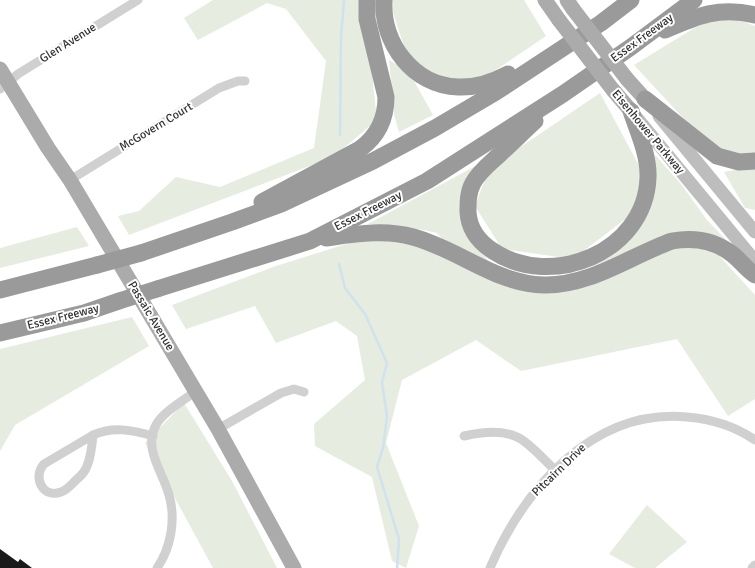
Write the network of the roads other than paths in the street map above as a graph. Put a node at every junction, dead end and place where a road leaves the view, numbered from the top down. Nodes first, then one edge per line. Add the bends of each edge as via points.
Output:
1 (138, 0) edge
2 (367, 0) edge
3 (384, 0) edge
4 (545, 0) edge
5 (625, 0) edge
6 (631, 0) edge
7 (694, 0) edge
8 (570, 5) edge
9 (755, 15) edge
10 (601, 23) junction
11 (631, 47) junction
12 (550, 55) junction
13 (0, 69) edge
14 (245, 81) dead end
15 (4, 86) edge
16 (563, 94) junction
17 (645, 100) junction
18 (631, 111) junction
19 (755, 161) edge
20 (70, 180) junction
21 (232, 222) junction
22 (755, 232) edge
23 (310, 241) junction
24 (755, 262) edge
25 (755, 274) edge
26 (0, 290) edge
27 (0, 333) edge
28 (196, 391) junction
29 (304, 392) dead end
30 (218, 430) junction
31 (93, 435) junction
32 (153, 436) junction
33 (464, 436) dead end
34 (755, 440) edge
35 (555, 470) junction
36 (755, 565) edge
37 (157, 568) edge
38 (294, 568) edge
39 (490, 568) edge
40 (752, 568) edge

1 - 15 street, Glen Avenue via 18,74
2 - 21 highway via 367,19 386,97 381,125 369,142 360,148 269,197
3 - 12 highway via 387,27 395,47 408,65 425,78 436,82 458,87 495,81
4 - 18 main road, Eisenhower Parkway, bridge
5 - 10 highway
6 - 10 highway
7 - 11 highway, Essex Freeway
8 - 17 main road, Eisenhower Parkway, bridge
9 - 11 highway via 731,11 701,15
10 - 12 highway
11 - 16 highway, Essex Freeway
12 - 21 highway via 489,96 373,161 281,204
13 - 15 main road, Passaic Avenue
14 - 20 street, McGovern Court via 219,88
15 - 20 main road, Passaic Avenue
16 - 18 highway via 481,171 469,192 468,215 471,226 481,242 498,255 529,266 561,266 595,256 616,242 638,216 648,177 645,152
16 - 23 highway, Essex Freeway via 427,181
17 - 19 highway via 717,156 740,162
17 - 22 street, Eisenhower Parkway
18 - 24 street, Eisenhower Parkway
20 - 28 main road, Passaic Avenue
21 - 26 highway, bridge via 141,253
23 - 25 highway via 356,234 400,234 426,241 508,278 544,285 594,275 672,242 684,239 698,240 714,243 723,248
23 - 27 highway, Essex Freeway, bridge via 84,313
28 - 30 main road, Passaic Avenue
28 - 32 street via 162,416
29 - 30 street via 294,389 281,393
30 - 38 main road, Passaic Avenue
31 - 31 street via 44,464 38,478 44,489 60,493 84,473
31 - 32 street via 102,431 132,430
32 - 37 street via 153,456 170,496 172,516 166,552
33 - 35 street via 492,432 518,437
34 - 35 street, Pitcairn Drive via 710,420 679,416 648,418 632,421 604,433 578,450
35 - 39 street, Pitcairn Drive via 529,498 513,522
36 - 40 street

